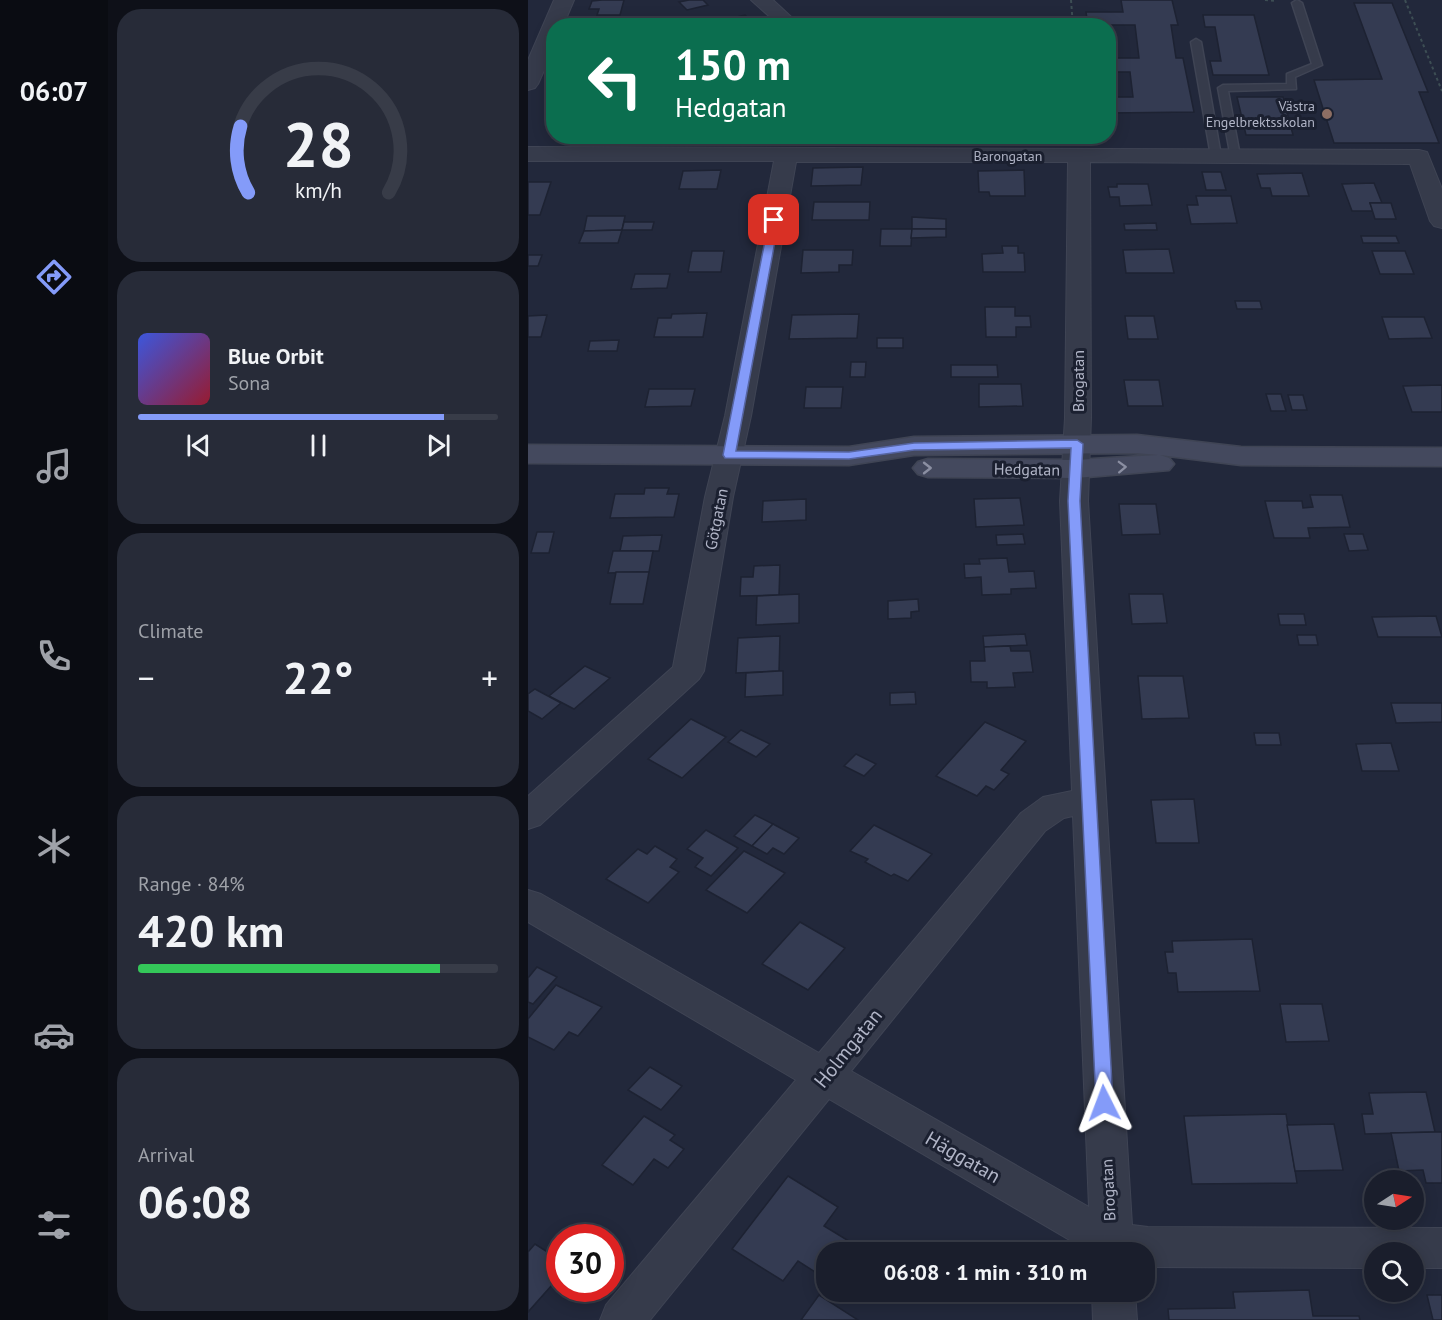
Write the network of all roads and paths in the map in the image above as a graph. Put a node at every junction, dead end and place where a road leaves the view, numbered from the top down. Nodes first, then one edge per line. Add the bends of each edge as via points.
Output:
1 (564, 0) edge
2 (761, 0) edge
3 (1071, 0) edge
4 (1405, 0) edge
5 (1297, 3) dead end
6 (556, 18) edge
7 (782, 18) edge
8 (1072, 18) edge
9 (546, 42) edge
10 (1196, 42) dead end
11 (528, 84) edge
12 (1442, 91) edge
13 (924, 146) edge
14 (528, 154) edge
15 (786, 155) junction
16 (1078, 156) junction
17 (1226, 156) junction
18 (1442, 221) edge
19 (528, 454) edge
20 (729, 455) junction
21 (1077, 457) junction
22 (1442, 457) edge
23 (1089, 801) junction
24 (528, 816) edge
25 (528, 904) edge
26 (824, 1077) junction
27 (1103, 1242) edge
28 (1111, 1242) edge
29 (1155, 1247) edge
30 (1442, 1248) edge
31 (1114, 1302) edge
32 (622, 1320) edge
33 (1115, 1320) edge

1 - 6 street
2 - 7 street
3 - 8 path
4 - 12 path
5 - 17 lane via 1317,65 1290,76 1293,87 1223,88
9 - 11 street
10 - 17 lane
13 - 15 street, Barongatan
13 - 16 street, Barongatan
14 - 15 street, Barongatan
15 - 20 street, Götgatan
16 - 17 street, Barongatan
16 - 21 street, Brogatan
17 - 18 street, Barongatan via 1419,157
19 - 20 main road, Hedgatan
20 - 21 main road, Hedgatan via 849,456 911,468
20 - 24 street, Götgatan via 688,671
21 - 22 main road, Hedgatan via 1138,466 1241,456
21 - 23 street, Brogatan via 1074,501
23 - 26 street, Holmgatan via 1055,806 1033,822
23 - 28 street, Brogatan
25 - 26 street, Häggatan
26 - 27 street, Häggatan
26 - 32 street, Holmgatan
29 - 30 street, Häggatan
31 - 33 street

